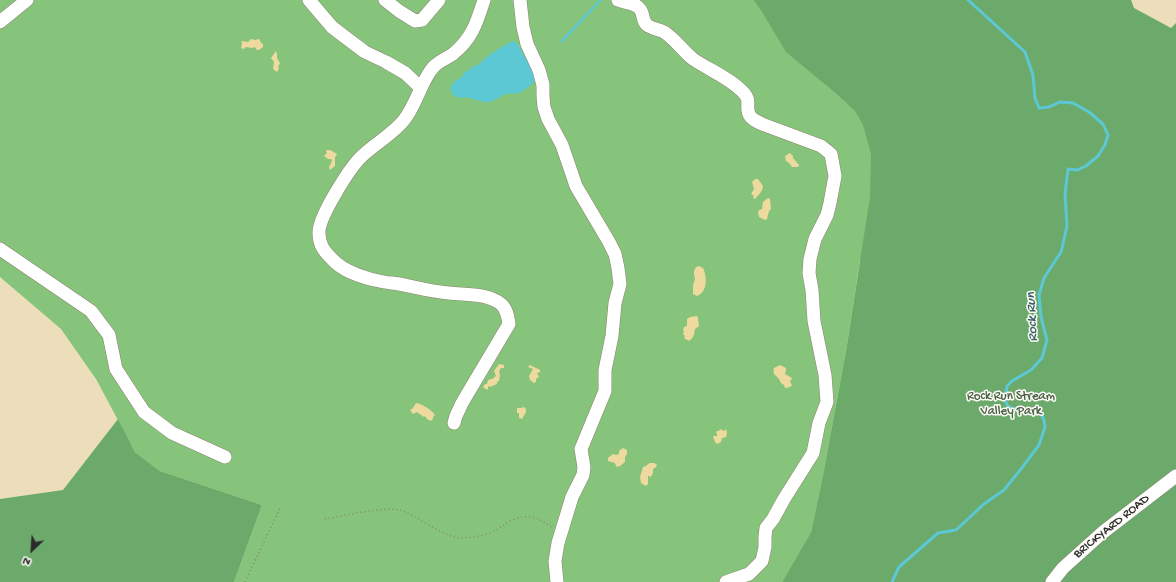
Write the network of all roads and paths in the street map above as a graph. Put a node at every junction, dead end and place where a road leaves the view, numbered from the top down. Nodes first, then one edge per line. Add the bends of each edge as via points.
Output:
1 (309, 0) edge
2 (385, 0) edge
3 (439, 0) edge
4 (484, 0) edge
5 (520, 0) edge
6 (618, 0) edge
7 (25, 1) edge
8 (0, 22) edge
9 (421, 88) junction
10 (0, 249) edge
11 (454, 423) dead end
12 (224, 457) dead end
13 (1176, 476) edge
14 (282, 506) dead end
15 (325, 519) dead end
16 (562, 530) junction
17 (245, 582) edge
18 (556, 582) edge
19 (726, 582) edge
20 (1052, 582) edge

1 - 9 street via 344,37 405,74
2 - 3 street via 415,21 422,20
4 - 9 street via 468,38 459,49 431,69
5 - 16 street via 523,28 543,84 544,107 548,119 562,145 576,186 615,254 620,284 605,370 606,391 581,449 583,475 572,497
6 - 19 street via 637,6 641,10 644,22 663,32 688,55 740,89 748,100 748,112 751,117 762,124 821,146 831,154 834,165 835,176 830,203 815,239 809,273 814,321 826,374 827,402 819,423 813,453 766,528 762,561 749,574
7 - 8 street
9 - 11 street via 404,120 360,158 344,179 324,214 318,232 321,247 333,262 365,277 434,291 492,299 503,305 509,324 462,403
10 - 12 street via 91,311 109,335 116,369 144,412 172,433
13 - 20 street, BRICKYARD ROAD via 1102,533 1063,568
14 - 17 path
15 - 16 path via 396,509 460,538 484,534 513,520 530,516 557,531
16 - 18 street via 555,561

